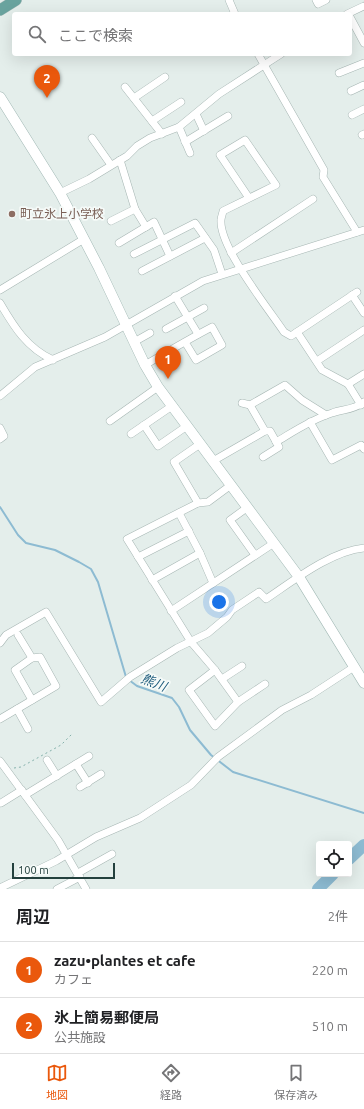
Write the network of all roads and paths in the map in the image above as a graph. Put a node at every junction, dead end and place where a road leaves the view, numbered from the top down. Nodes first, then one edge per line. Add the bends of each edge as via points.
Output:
1 (16, 0) edge
2 (229, 0) edge
3 (316, 0) edge
4 (326, 0) edge
5 (364, 6) edge
6 (0, 10) edge
7 (234, 12) edge
8 (352, 13) edge
9 (352, 20) edge
10 (361, 31) edge
11 (364, 43) edge
12 (259, 56) edge
13 (278, 56) edge
14 (364, 63) edge
15 (266, 65) junction
16 (339, 73) dead end
17 (165, 77) dead end
18 (364, 85) edge
19 (125, 87) dead end
20 (351, 91) dead end
21 (0, 97) edge
22 (134, 98) junction
23 (181, 102) dead end
24 (364, 110) edge
25 (196, 114) junction
26 (352, 115) dead end
27 (228, 116) dead end
28 (152, 121) junction
29 (179, 127) junction
30 (204, 131) junction
31 (162, 134) junction
32 (92, 138) dead end
33 (185, 142) junction
34 (190, 153) dead end
35 (120, 160) junction
36 (111, 165) junction
37 (60, 193) junction
38 (249, 198) junction
39 (313, 199) dead end
40 (135, 209) junction
41 (111, 221) dead end
42 (146, 227) junction
43 (360, 231) edge
44 (205, 238) junction
45 (84, 239) junction
46 (162, 239) junction
47 (119, 243) dead end
48 (230, 253) junction
49 (134, 254) dead end
50 (170, 256) junction
51 (242, 269) junction
52 (142, 270) dead end
53 (222, 274) junction
54 (0, 290) edge
55 (175, 296) junction
56 (0, 303) edge
57 (204, 308) dead end
58 (364, 314) edge
59 (188, 316) junction
60 (126, 325) junction
61 (166, 329) dead end
62 (364, 330) edge
63 (297, 332) junction
64 (150, 333) dead end
65 (198, 334) junction
66 (134, 342) junction
67 (185, 342) junction
68 (53, 360) junction
69 (317, 361) junction
70 (145, 365) junction
71 (364, 374) edge
72 (348, 384) junction
73 (158, 387) junction
74 (0, 394) edge
75 (242, 403) dead end
76 (363, 403) edge
77 (250, 405) junction
78 (172, 406) junction
79 (326, 415) junction
80 (110, 421) dead end
81 (310, 422) junction
82 (144, 425) junction
83 (187, 426) junction
84 (0, 428) edge
85 (265, 431) junction
86 (131, 434) dead end
87 (0, 439) edge
88 (276, 442) junction
89 (200, 444) junction
90 (363, 445) edge
91 (263, 457) dead end
92 (213, 461) junction
93 (231, 485) junction
94 (198, 503) junction
95 (248, 507) junction
96 (179, 513) junction
97 (189, 531) junction
98 (274, 543) junction
99 (364, 548) edge
100 (200, 553) junction
101 (255, 555) junction
102 (138, 556) junction
103 (299, 577) junction
104 (152, 580) junction
105 (213, 583) junction
106 (171, 610) junction
107 (18, 635) dead end
108 (191, 642) junction
109 (0, 643) edge
110 (32, 658) junction
111 (242, 666) dead end
112 (215, 670) junction
113 (360, 674) edge
114 (222, 680) junction
115 (265, 684) dead end
116 (32, 700) junction
117 (238, 702) junction
118 (17, 709) junction
119 (0, 719) edge
120 (28, 729) dead end
121 (73, 733) dead end
122 (89, 756) dead end
123 (47, 760) dead end
124 (76, 764) junction
125 (2, 765) edge
126 (101, 774) dead end
127 (57, 776) junction
128 (88, 783) junction
129 (80, 788) dead end
130 (23, 793) junction
131 (0, 803) edge
132 (67, 854) junction
133 (112, 854) dead end
134 (79, 875) junction
135 (10, 886) edge
136 (0, 888) edge
137 (57, 889) edge
138 (86, 889) edge

1 - 6 main road
2 - 7 street
3 - 4 street via 318,4
5 - 8 street
9 - 10 street
10 - 11 street
12 - 15 street
13 - 15 street
14 - 16 street
15 - 25 street via 219,94
15 - 43 street via 324,170 323,177 326,183
17 - 22 street
18 - 20 street
19 - 22 street
21 - 37 street
22 - 28 street
23 - 28 street
24 - 26 street
25 - 29 street
25 - 30 street
27 - 30 street
28 - 31 street
29 - 31 street
29 - 33 street
30 - 33 street
31 - 35 street via 150,138
32 - 36 street
33 - 34 street
35 - 36 street
35 - 40 street
36 - 37 street
37 - 45 street
38 - 38 street via 220,155 245,140 276,185
38 - 48 street via 223,211 223,234
39 - 48 street
40 - 41 street
40 - 42 street
42 - 46 street via 154,222
42 - 47 street
43 - 51 street
44 - 46 street via 195,223
44 - 50 street
44 - 53 street via 214,250
45 - 54 street
45 - 60 street
46 - 49 street
46 - 50 street
48 - 51 street
50 - 52 street
51 - 53 street
51 - 63 street via 284,332 291,336
53 - 55 street
55 - 59 street
55 - 60 street
56 - 68 street via 32,348
57 - 59 street
58 - 63 street via 355,293
59 - 61 street
59 - 65 street
60 - 66 street
60 - 68 street
62 - 69 street
63 - 69 street
64 - 66 street
65 - 67 street
65 - 67 street via 212,327 222,345 196,360
66 - 70 street
67 - 70 street
68 - 74 street via 36,367
69 - 72 street via 322,370
70 - 73 street
71 - 72 street
72 - 76 street
73 - 78 street
73 - 80 street
75 - 77 street
76 - 79 street via 352,409
77 - 79 street via 285,385 302,400
77 - 85 street
78 - 82 street
78 - 83 street
79 - 81 street
81 - 88 street
81 - 90 street via 332,460
82 - 83 street via 158,446
82 - 86 street
83 - 89 street
84 - 87 street via 4,436
85 - 88 street via 270,431
85 - 92 street
88 - 91 street via 279,447
89 - 92 street
89 - 94 street via 174,462
92 - 93 street
93 - 94 street via 208,502
93 - 95 street
94 - 96 street
95 - 98 street
95 - 101 street via 230,520
96 - 97 street
96 - 102 street via 127,539
97 - 100 street
97 - 102 street
98 - 101 street
98 - 103 street
99 - 103 street via 353,549 334,557
100 - 104 street
100 - 105 street
101 - 105 street
102 - 104 street
103 - 108 street via 266,599 259,592 232,610 208,633
103 - 113 street
104 - 106 street
105 - 106 street
106 - 108 street
107 - 110 street
108 - 109 street via 128,679 101,702 46,612 6,636
108 - 112 street
110 - 116 street via 15,670
110 - 116 street via 40,657 56,686
111 - 114 street
112 - 114 street
112 - 117 street via 189,690 214,726
113 - 132 street via 282,710 216,759 191,785 140,818 96,837
114 - 117 street
115 - 117 street
116 - 118 street
118 - 119 street
118 - 120 street
121 - 125 path via 61,745 21,767
122 - 124 street
123 - 127 street
124 - 127 street
124 - 128 street
125 - 130 street
126 - 128 street
127 - 130 street
128 - 129 street
130 - 131 street
130 - 132 street
132 - 134 street
132 - 135 street
133 - 134 street
134 - 137 street
134 - 138 street
135 - 136 street

